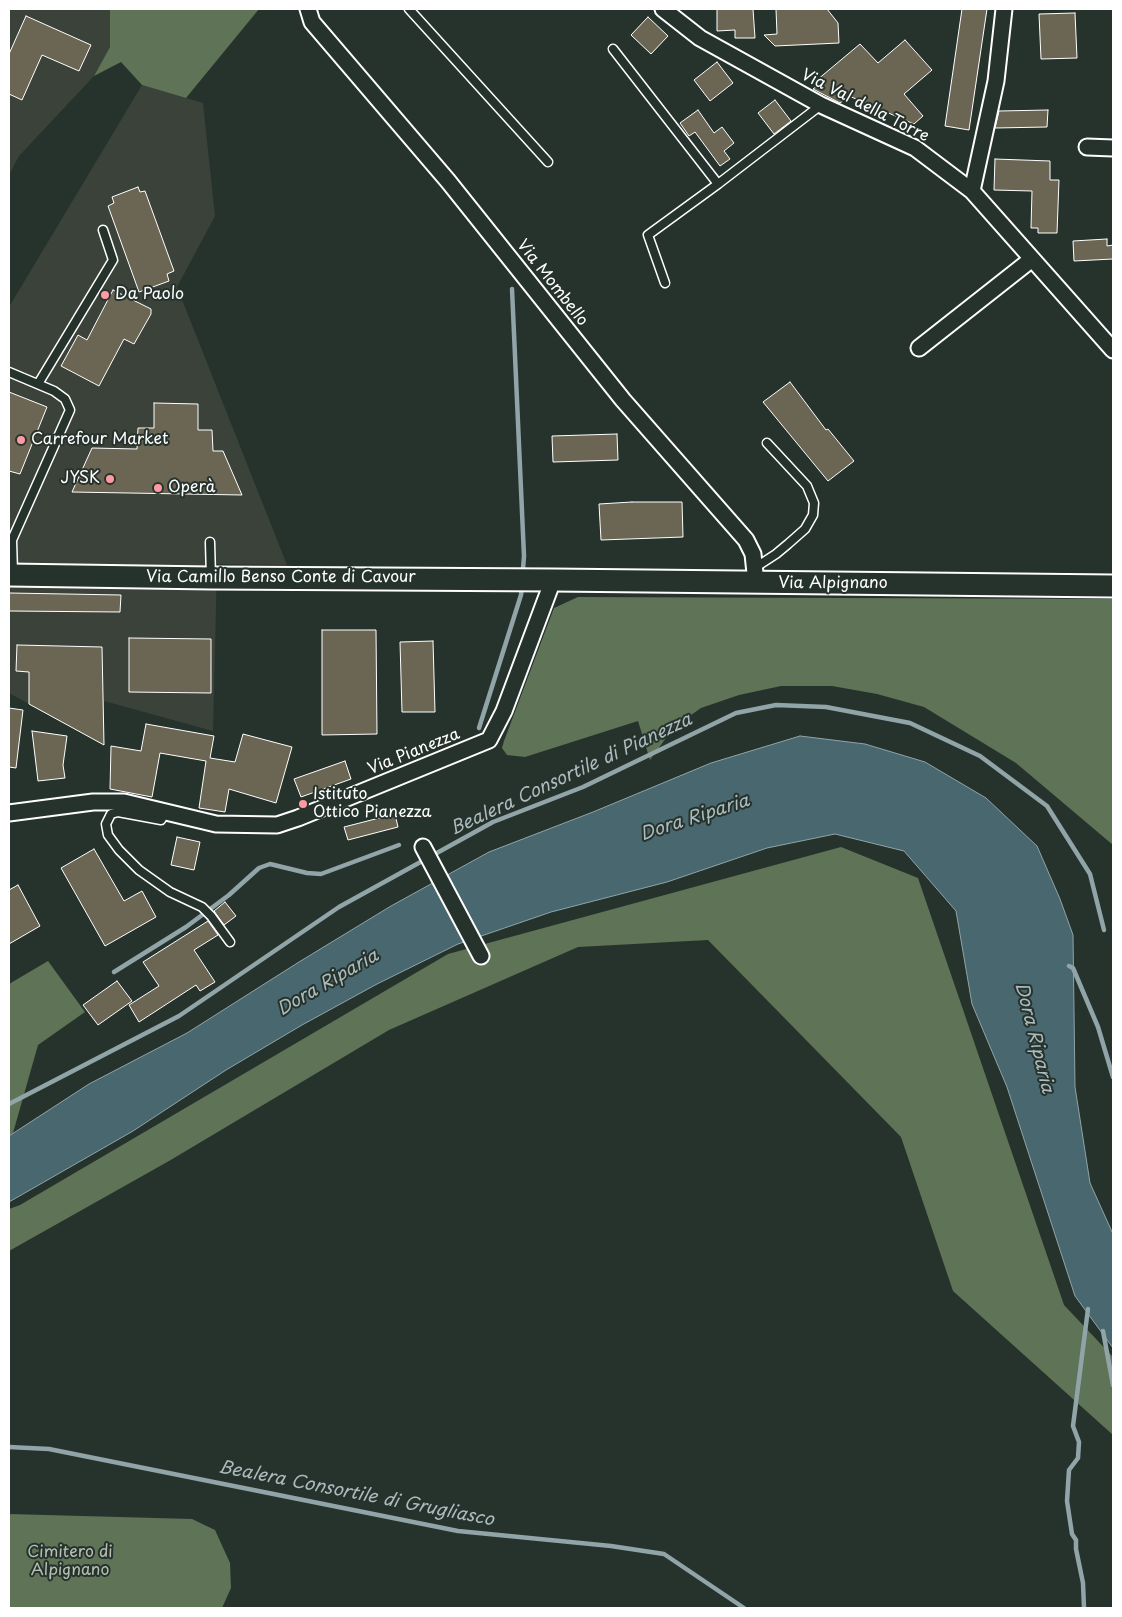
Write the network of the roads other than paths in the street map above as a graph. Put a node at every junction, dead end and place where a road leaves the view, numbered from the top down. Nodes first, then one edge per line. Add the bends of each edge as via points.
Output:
1 (308, 9) edge
2 (409, 9) edge
3 (663, 9) edge
4 (1004, 9) edge
5 (613, 49) dead end
6 (821, 106) junction
7 (1087, 147) dead end
8 (1113, 148) edge
9 (548, 162) dead end
10 (718, 184) junction
11 (972, 191) junction
12 (103, 230) dead end
13 (1032, 259) junction
14 (665, 283) dead end
15 (920, 348) dead end
16 (1113, 350) edge
17 (9, 372) edge
18 (38, 384) junction
19 (767, 443) dead end
20 (10, 541) edge
21 (210, 542) dead end
22 (11, 575) edge
23 (756, 575) junction
24 (211, 578) junction
25 (554, 580) junction
26 (1113, 586) edge
27 (166, 811) junction
28 (9, 813) edge
29 (423, 847) dead end
30 (230, 942) dead end
31 (481, 956) dead end

1 - 23 street, Via Mombello via 312,22 448,181 623,400 746,540 753,554
2 - 9 lane
3 - 6 street, Via Val della Torre via 700,38
4 - 11 street via 996,81
5 - 10 lane
6 - 10 lane
6 - 11 street, Via Val della Torre via 915,148
7 - 8 street
10 - 14 lane via 648,235
11 - 13 street, Via Val della Torre
12 - 18 lane via 113,260
13 - 15 street
13 - 16 street, Via Val della Torre
17 - 18 lane
18 - 20 lane via 65,399 70,410
19 - 23 lane via 807,486 814,503 814,515 805,529
20 - 22 lane
21 - 24 lane
22 - 24 street, Via Camillo Benso Conte di Cavour
23 - 25 street, Via Alpignano
23 - 26 street, Via Alpignano
24 - 25 street, Via Camillo Benso Conte di Cavour
25 - 27 street, Via Pianezza via 504,711 489,740 277,825 216,824
27 - 28 street, Via Pianezza via 124,802 93,802
27 - 30 lane via 161,820 118,812 111,814 106,824 108,835 139,870 170,892 202,907
29 - 31 street

